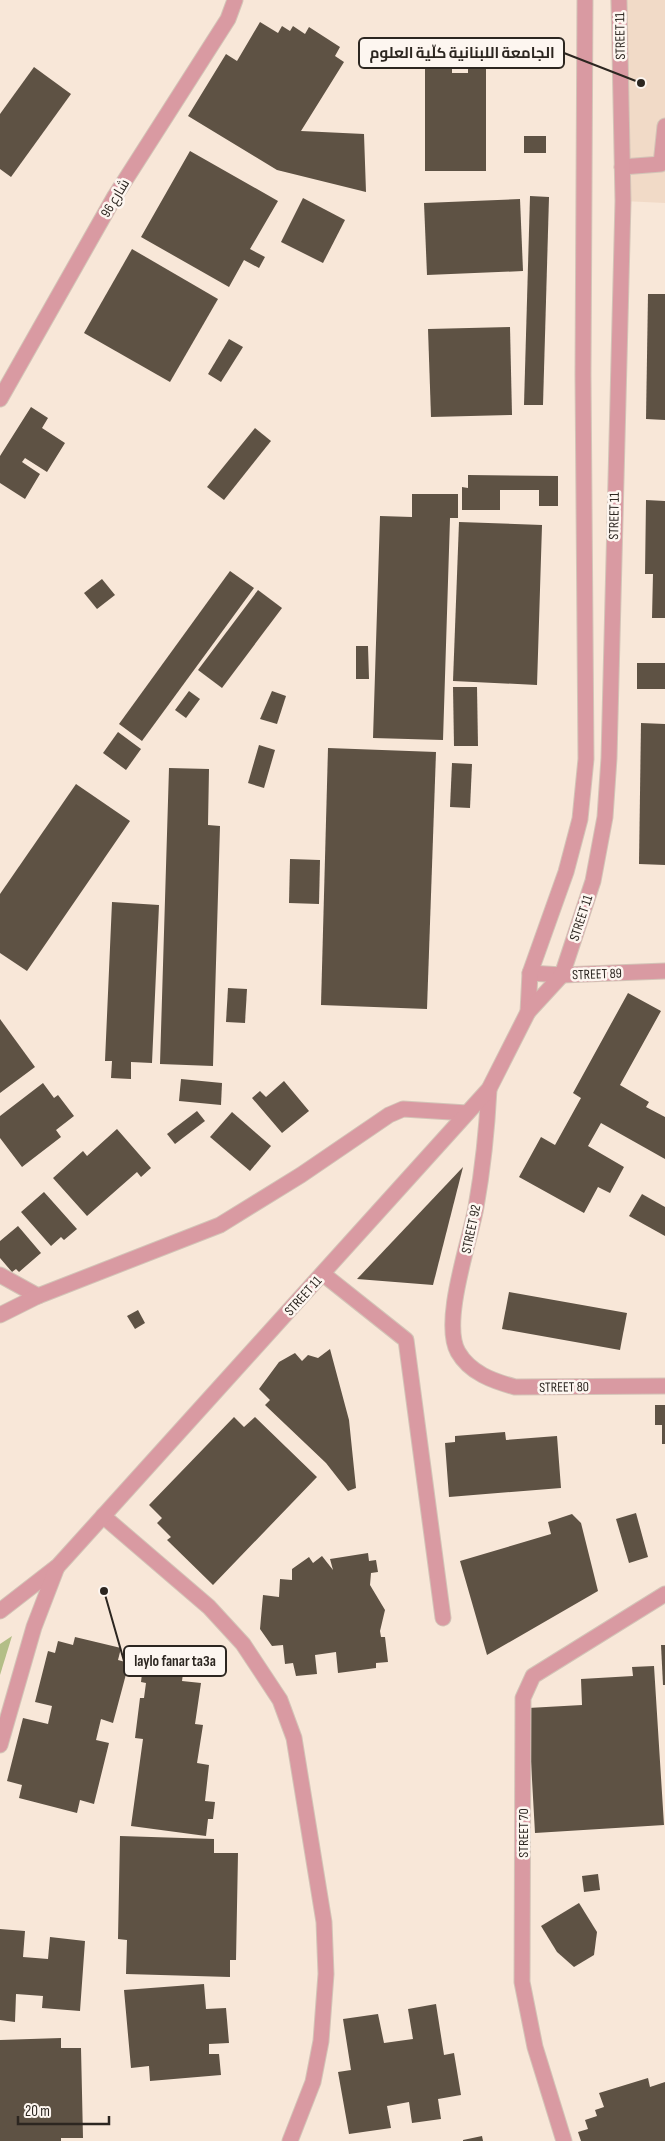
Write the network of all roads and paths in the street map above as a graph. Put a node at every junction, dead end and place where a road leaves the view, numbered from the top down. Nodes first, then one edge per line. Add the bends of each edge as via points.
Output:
1 (235, 0) edge
2 (585, 0) edge
3 (619, 0) edge
4 (665, 126) edge
5 (622, 167) junction
6 (0, 399) edge
7 (609, 758) junction
8 (586, 759) junction
9 (665, 971) edge
10 (530, 973) junction
11 (562, 975) junction
12 (528, 1012) junction
13 (489, 1089) junction
14 (467, 1113) junction
15 (323, 1274) junction
16 (0, 1276) edge
17 (38, 1296) junction
18 (0, 1315) edge
19 (468, 1365) joint
20 (665, 1386) edge
21 (103, 1516) junction
22 (58, 1566) junction
23 (665, 1594) edge
24 (0, 1611) edge
25 (443, 1618) dead end
26 (0, 1745) edge
27 (290, 2141) edge
28 (564, 2141) edge

1 - 6 street, شارع 96 via 228,19 115,196
2 - 8 street, STREET 11
3 - 5 street, STREET 11
4 - 5 street via 661,164
5 - 7 street, STREET 11
7 - 8 street
7 - 11 street, STREET 11 via 605,817 593,881
8 - 10 street, STREET 11 via 580,819 566,872
9 - 11 street, STREET 89
10 - 11 street, STREET 89
10 - 12 street, STREET 11
11 - 12 street, STREET 11
12 - 13 street, STREET 11
13 - 14 street, STREET 11
13 - 19 street, STREET 92 via 476,1206 452,1326 458,1352
14 - 15 street, STREET 11
14 - 17 street via 403,1109 220,1225
15 - 21 street, STREET 11
15 - 25 street via 406,1340
16 - 17 street
17 - 18 street
19 - 20 street, STREET 80 via 480,1374 515,1387
21 - 22 street, STREET 11
21 - 27 street via 209,1607 243,1644 280,1700 294,1738 324,1922 326,1974 321,2041 313,2082
22 - 24 street
22 - 26 street via 34,1627
23 - 28 street, STREET 70 via 533,1676 523,1698 522,1982 535,2047

